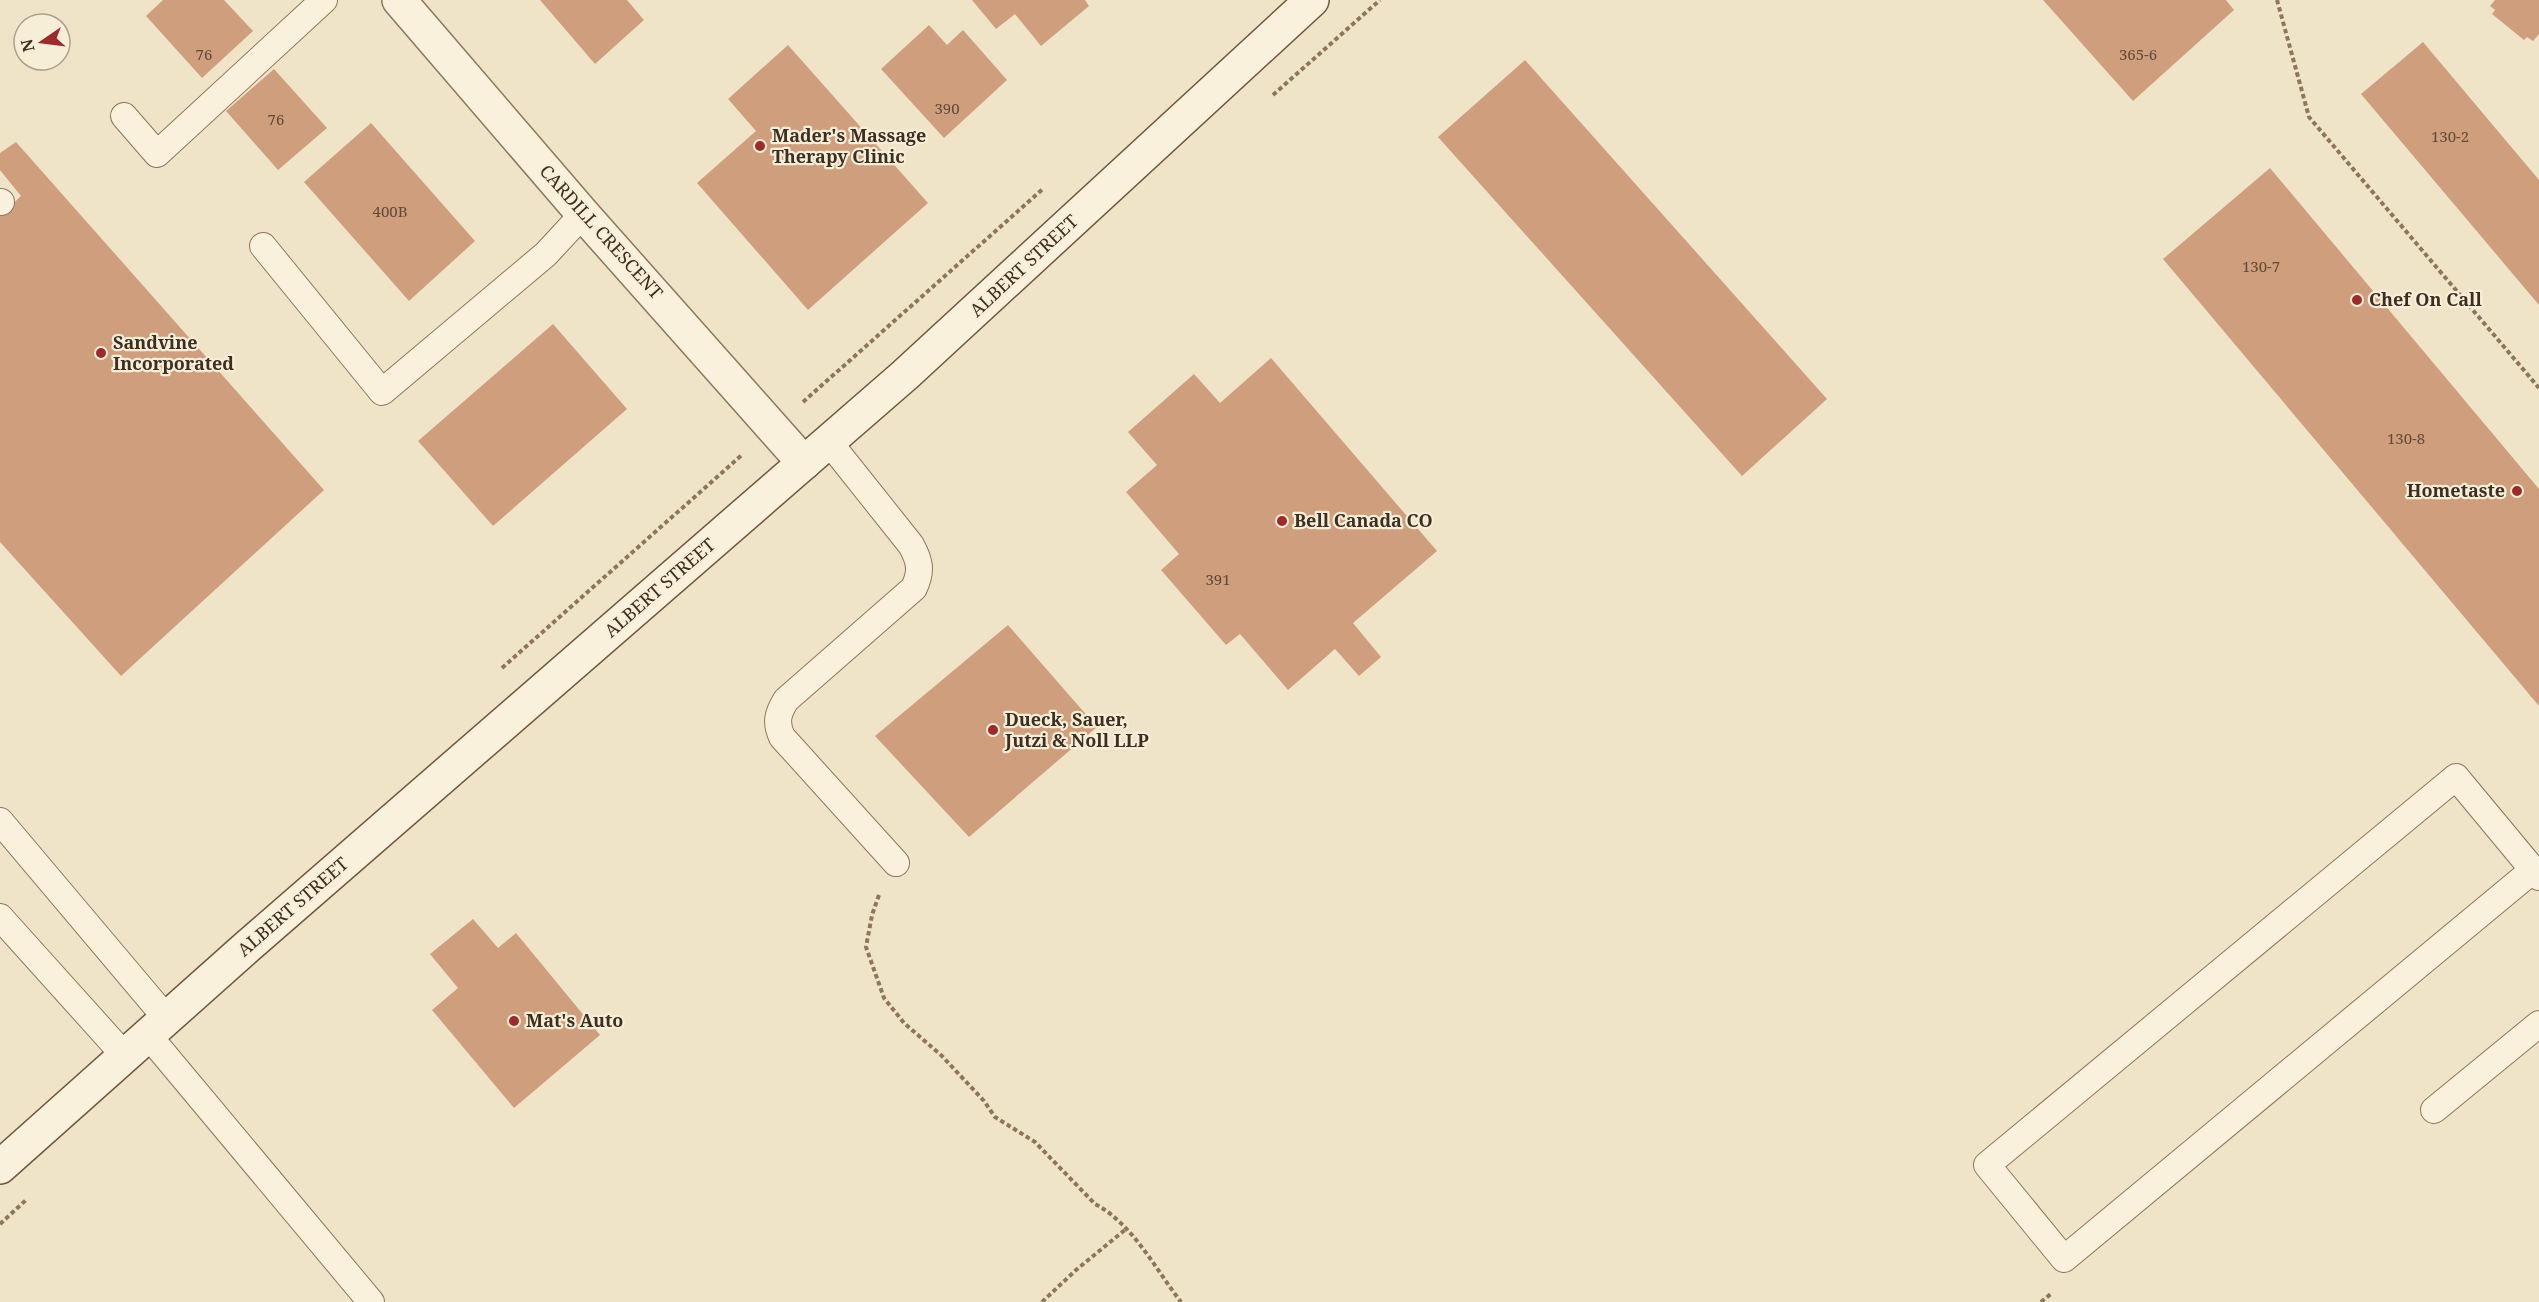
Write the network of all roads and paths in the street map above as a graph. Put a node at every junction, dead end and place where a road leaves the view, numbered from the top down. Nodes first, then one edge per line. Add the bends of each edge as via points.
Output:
1 (324, 0) edge
2 (399, 0) edge
3 (1312, 0) edge
4 (2277, 0) edge
5 (124, 116) dead end
6 (1048, 185) dead end
7 (583, 214) junction
8 (263, 246) dead end
9 (2539, 388) edge
10 (774, 427) junction
11 (829, 441) junction
12 (804, 463) junction
13 (497, 672) dead end
14 (0, 821) edge
15 (896, 863) joint
16 (2536, 874) edge
17 (0, 917) edge
18 (2539, 1024) edge
19 (147, 1036) junction
20 (2434, 1110) dead end
21 (0, 1167) edge
22 (1126, 1229) junction
23 (370, 1302) edge
24 (1042, 1302) edge
25 (1181, 1302) edge

1 - 5 lane via 157,154
2 - 7 street, CARDILL CRESCENT
3 - 11 street, ALBERT STREET
4 - 9 path via 2309,117
6 - 10 path
7 - 8 lane via 546,254 382,392
7 - 10 street, CARDILL CRESCENT
10 - 12 street, CARDILL CRESCENT
10 - 13 path
11 - 12 street, ALBERT STREET
11 - 15 lane via 911,545 920,565 919,577 914,588 786,700 780,710 778,728
12 - 19 street, ALBERT STREET
14 - 19 lane
15 - 22 path via 879,896 866,947 884,998 995,1117 1035,1142 1095,1204 1106,1209
16 - 16 lane via 2456,777 1987,1165 2064,1259
17 - 19 lane
18 - 20 lane
19 - 21 street, ALBERT STREET
19 - 23 lane
22 - 24 path
22 - 25 path

